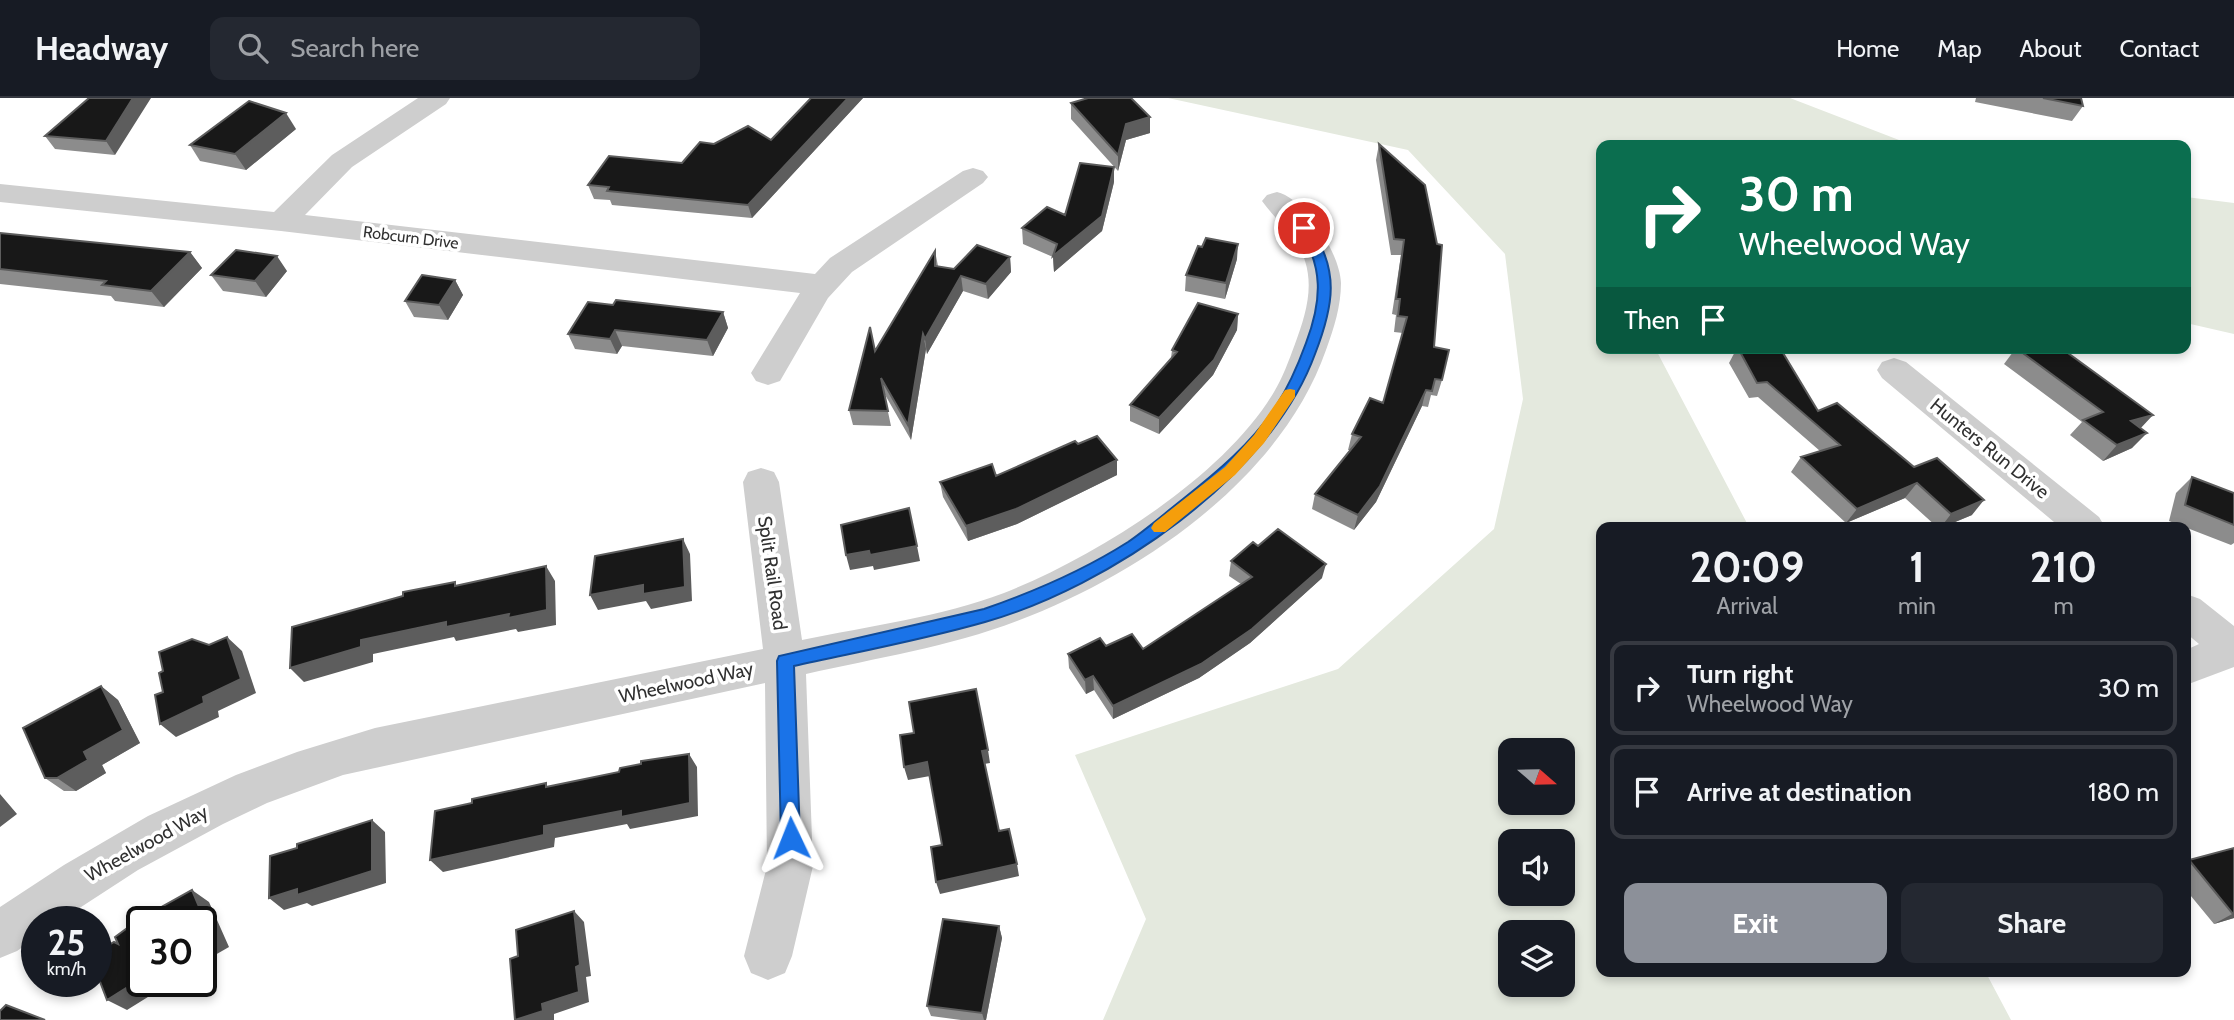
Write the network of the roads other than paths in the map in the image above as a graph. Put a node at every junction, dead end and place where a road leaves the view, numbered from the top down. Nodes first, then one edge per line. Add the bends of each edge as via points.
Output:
1 (436, 98) edge
2 (973, 177) dead end
3 (0, 193) edge
4 (1277, 201) dead end
5 (281, 222) junction
6 (822, 285) junction
7 (1894, 370) dead end
8 (768, 373) dead end
9 (761, 482) dead end
10 (2080, 522) edge
11 (2191, 614) edge
12 (2233, 648) edge
13 (785, 661) junction
14 (2191, 666) edge
15 (0, 935) edge
16 (768, 956) dead end

1 - 5 street via 342,161
2 - 6 street via 841,265
3 - 5 street, Robcurn Drive
4 - 13 street, Wheelwood Way via 1315,244 1326,280 1324,303 1301,374 1259,439 1230,471 1135,545 1020,603 984,616
5 - 6 street, Robcurn Drive
6 - 8 street
7 - 10 street, Hunters Run Drive
9 - 13 street, Split Rail Road
11 - 12 street
12 - 14 street
13 - 15 street, Wheelwood Way via 392,742 287,774 206,808 138,845
13 - 16 street, Split Rail Road via 790,866

